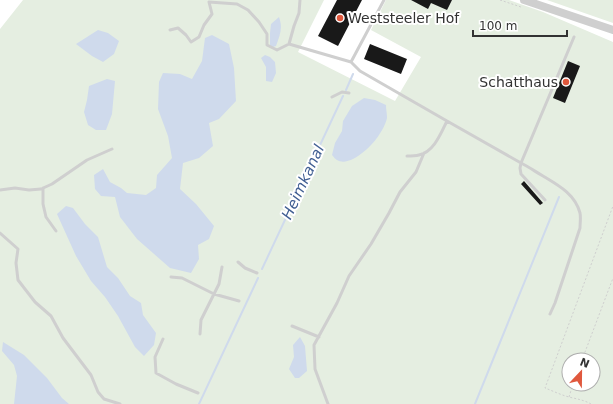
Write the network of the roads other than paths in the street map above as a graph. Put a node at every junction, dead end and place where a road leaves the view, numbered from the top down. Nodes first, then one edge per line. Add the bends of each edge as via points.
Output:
1 (300, 0) edge
2 (384, 0) edge
3 (524, 0) edge
4 (170, 30) dead end
5 (613, 30) edge
6 (574, 37) dead end
7 (289, 44) junction
8 (351, 62) junction
9 (349, 93) dead end
10 (332, 97) dead end
11 (447, 121) junction
12 (112, 149) dead end
13 (424, 153) junction
14 (406, 156) dead end
15 (521, 163) junction
16 (43, 188) junction
17 (0, 190) edge
18 (545, 200) dead end
19 (56, 231) dead end
20 (0, 233) edge
21 (238, 262) dead end
22 (222, 267) dead end
23 (257, 273) dead end
24 (171, 277) dead end
25 (214, 294) junction
26 (239, 300) dead end
27 (550, 314) dead end
28 (292, 326) dead end
29 (200, 334) dead end
30 (319, 337) junction
31 (163, 339) dead end
32 (198, 393) dead end
33 (120, 404) edge
34 (328, 404) edge

1 - 7 lane via 299,13
2 - 8 lane
3 - 5 street
4 - 7 lane via 178,28 191,42 199,37 212,14 209,2 238,4 259,22 266,34 266,45 277,50
6 - 15 lane
7 - 8 lane
8 - 11 lane via 360,71
9 - 10 lane via 342,92
11 - 13 lane via 438,139
11 - 15 lane
12 - 16 lane via 87,160
13 - 14 lane
13 - 30 lane via 416,172 400,192 371,244 349,276
15 - 18 lane via 521,174
15 - 27 lane via 560,186 574,200 580,213 580,228
16 - 17 lane
16 - 19 lane via 46,217
20 - 33 lane via 18,249 18,280 35,302 52,316 63,338 91,376 98,392 104,399
21 - 23 lane
22 - 25 lane
24 - 25 lane via 182,278
25 - 26 lane
25 - 29 lane via 201,320
28 - 30 lane
30 - 34 lane via 314,345 315,369
31 - 32 lane via 154,357 156,373

